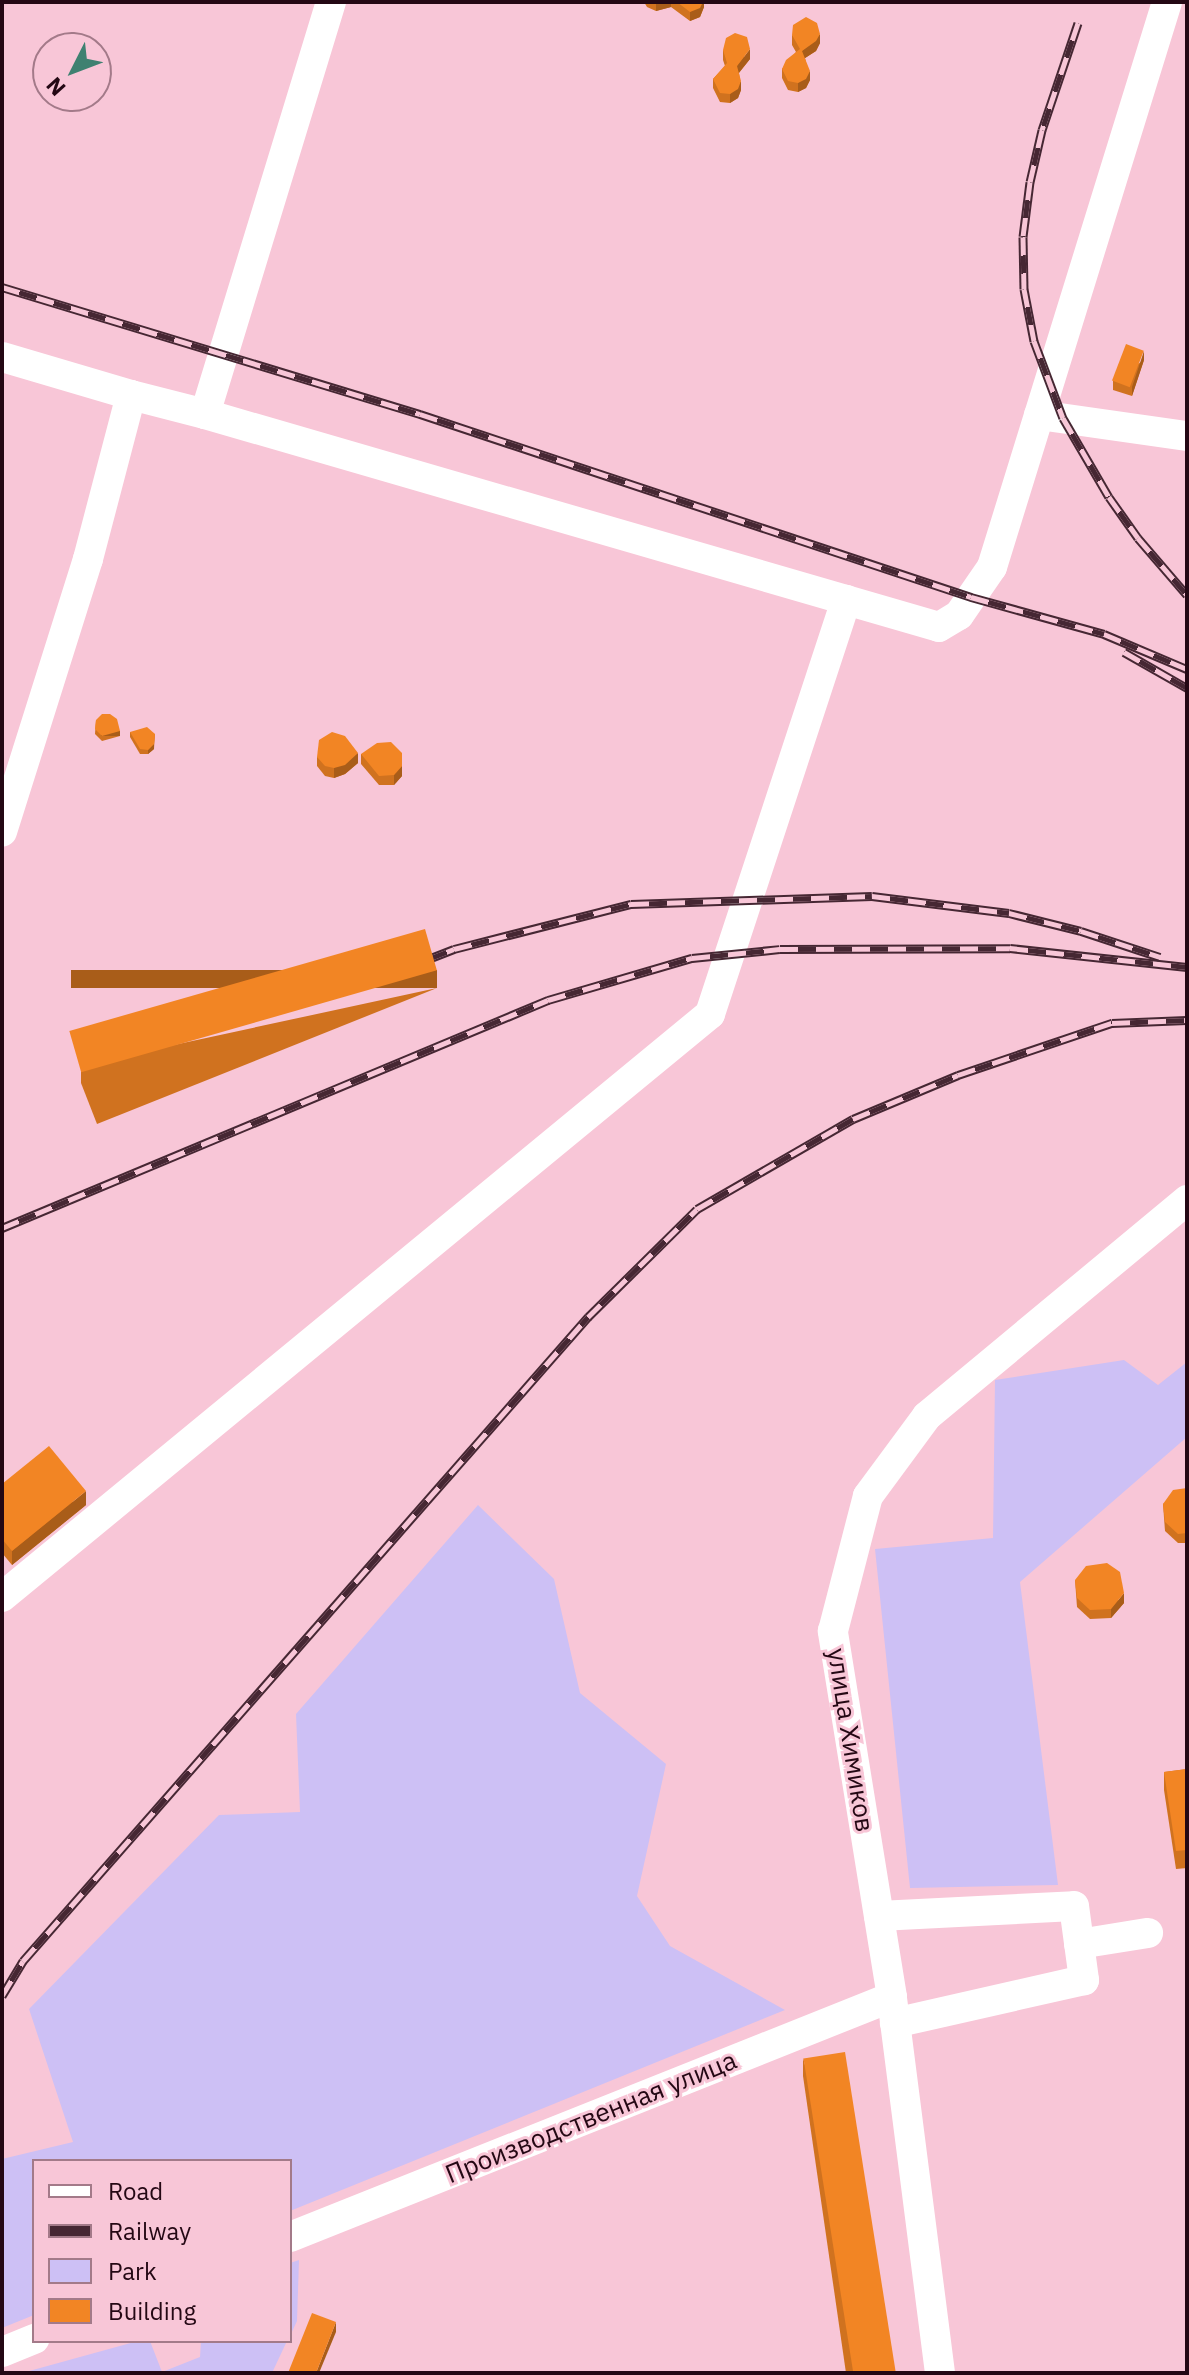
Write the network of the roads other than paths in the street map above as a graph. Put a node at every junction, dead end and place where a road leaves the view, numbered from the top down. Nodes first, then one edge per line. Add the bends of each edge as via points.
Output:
1 (331, 2) edge
2 (1167, 2) edge
3 (2, 357) edge
4 (131, 395) junction
5 (205, 414) junction
6 (1039, 415) junction
7 (1187, 436) edge
8 (846, 600) junction
9 (2, 832) edge
10 (1187, 1200) edge
11 (2, 1597) edge
12 (879, 1916) junction
13 (1148, 1933) dead end
14 (1079, 1944) junction
15 (894, 2010) junction
16 (292, 2236) edge
17 (32, 2340) edge
18 (2, 2352) edge
19 (940, 2373) edge

1 - 5 street
2 - 6 street
3 - 4 street
4 - 5 street
4 - 9 street via 88,559
5 - 8 street
6 - 7 street
6 - 8 street via 992,567 959,615 939,627
8 - 11 street via 710,1014
10 - 12 street, улица Химиков via 927,1416 868,1496 833,1631
12 - 14 street via 1074,1906
12 - 15 street, улица Химиков
13 - 14 street
14 - 15 street, Производственная улица via 1084,1980
15 - 16 street, Производственная улица
15 - 19 street, улица Химиков
17 - 18 street

